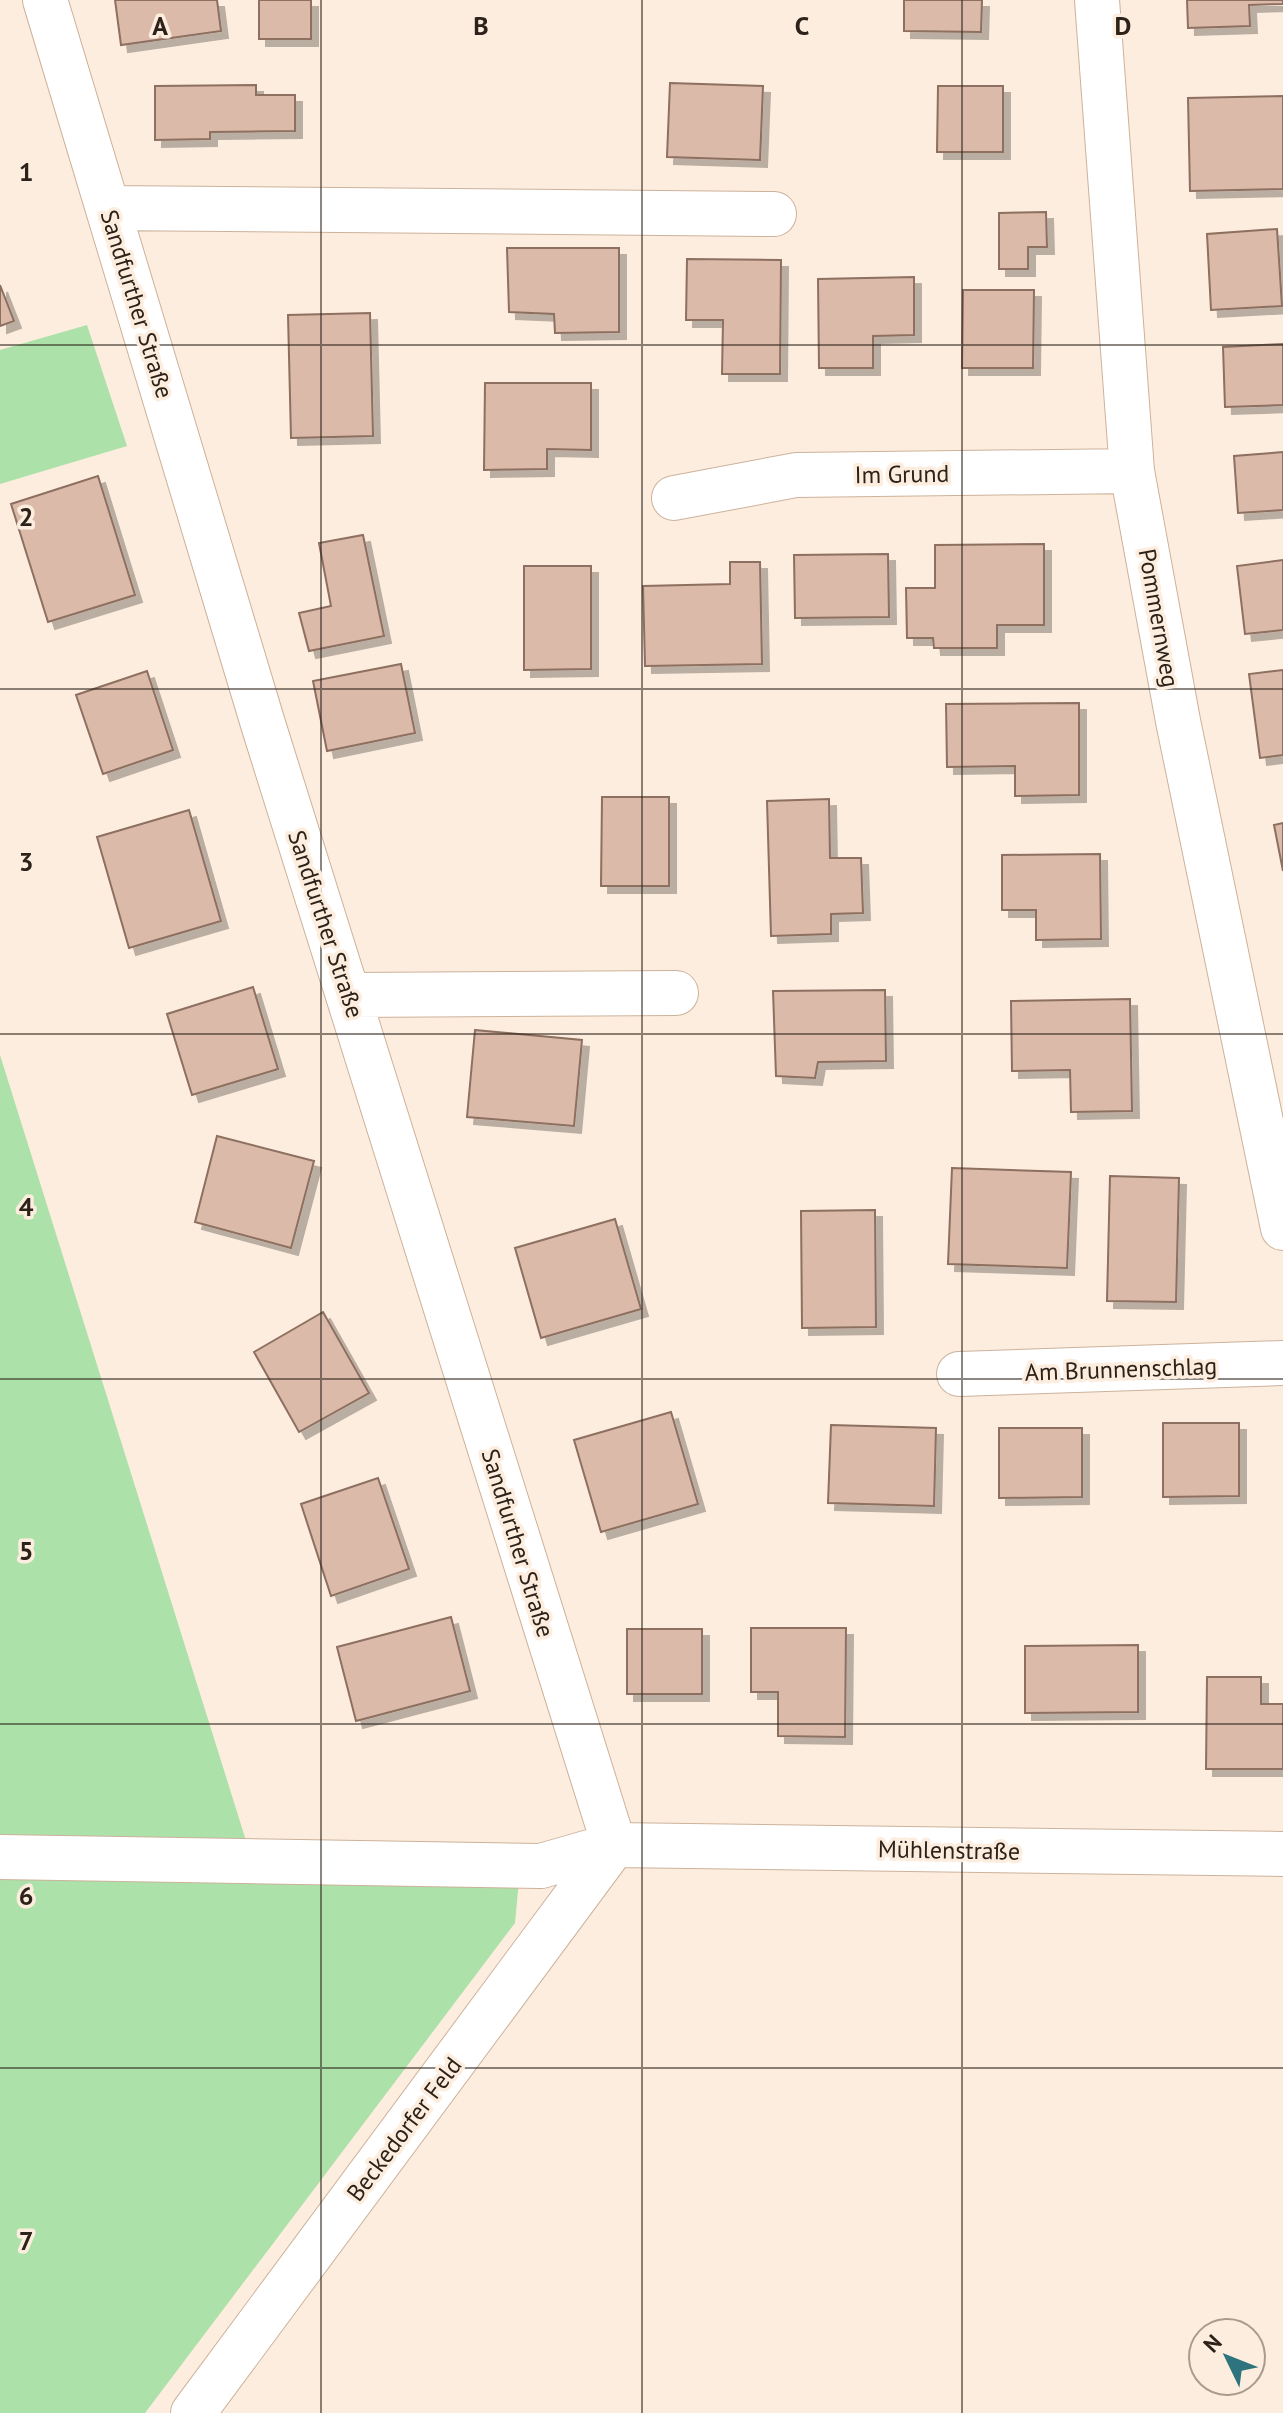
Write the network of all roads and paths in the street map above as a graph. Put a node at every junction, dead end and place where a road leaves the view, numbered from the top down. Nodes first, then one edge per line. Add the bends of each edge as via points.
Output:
1 (45, 0) edge
2 (1097, 0) edge
3 (108, 208) junction
4 (774, 214) dead end
5 (1132, 471) junction
6 (674, 498) dead end
7 (676, 993) dead end
8 (349, 995) junction
9 (1283, 1224) edge
10 (1283, 1363) edge
11 (959, 1374) dead end
12 (614, 1845) junction
13 (1283, 1854) edge
14 (0, 1857) edge
15 (193, 2413) edge

1 - 3 street, Sandfurther Straße
2 - 5 street, Pommernweg
3 - 4 street
3 - 8 street, Sandfurther Straße
5 - 6 street, Im Grund via 796,475
5 - 9 street, Pommernweg via 1178,721
7 - 8 street
8 - 12 street, Sandfurther Straße
10 - 11 street, Am Brunnenschlag
12 - 13 street, Mühlenstraße
12 - 14 street, Mühlenstraße via 541,1866
12 - 15 street, Beckedorfer Feld

